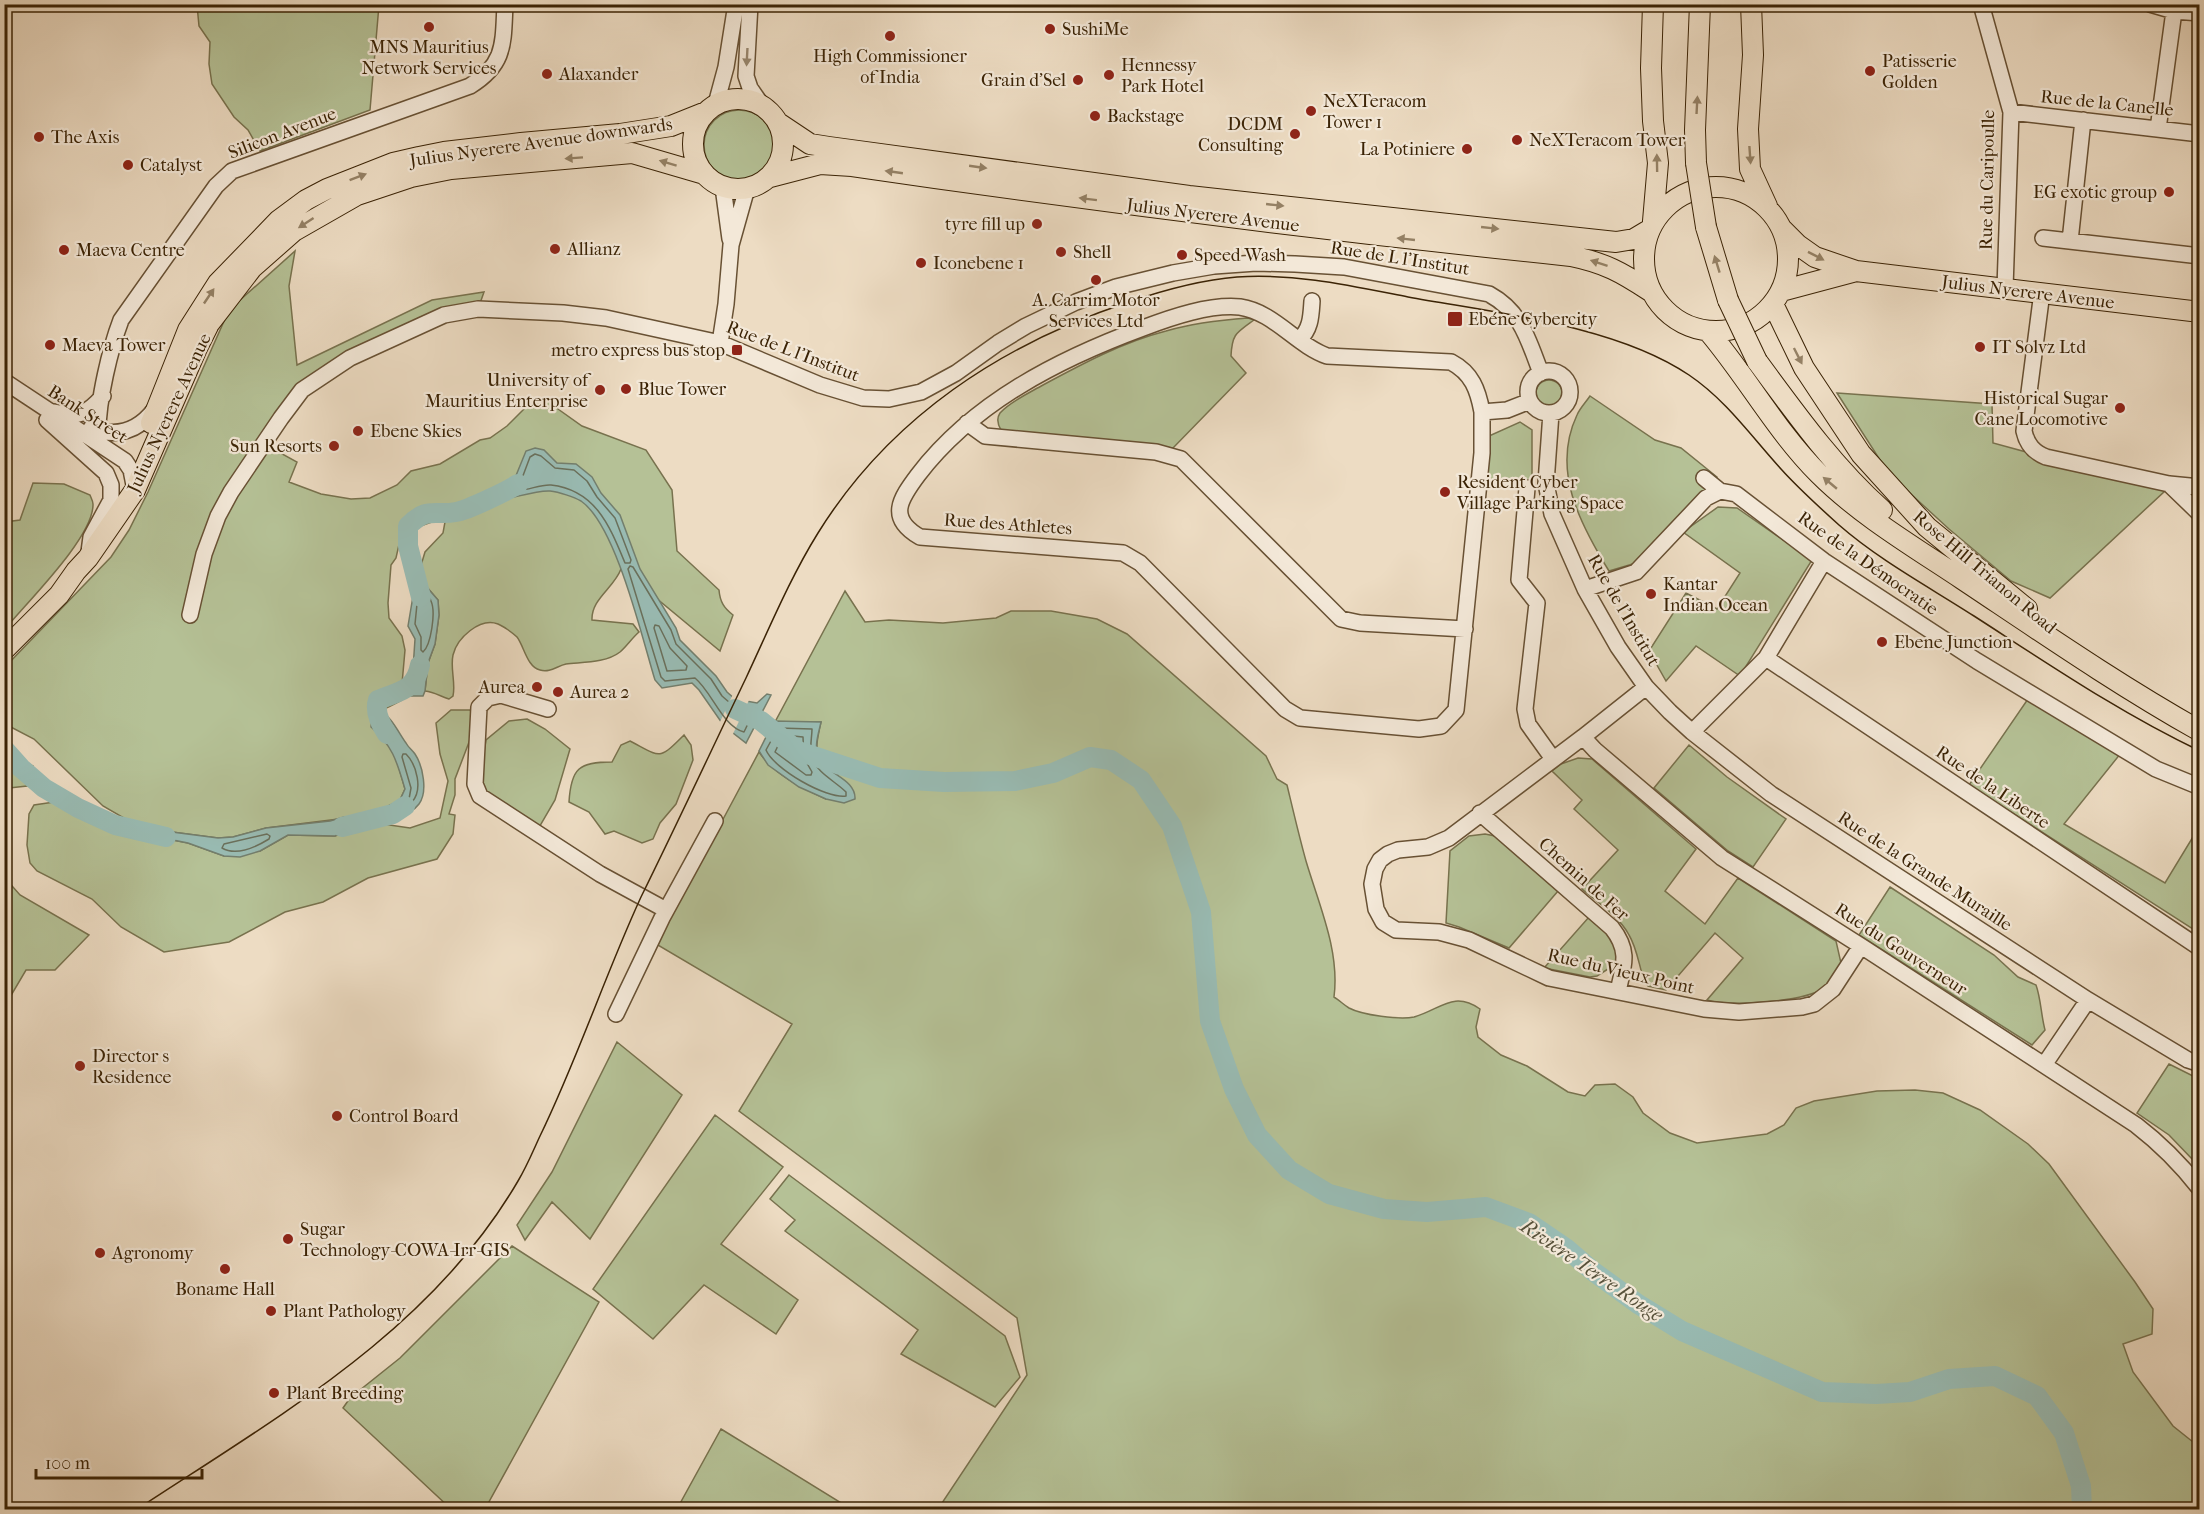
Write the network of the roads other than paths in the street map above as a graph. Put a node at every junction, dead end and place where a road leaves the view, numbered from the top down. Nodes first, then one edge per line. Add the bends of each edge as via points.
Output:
1 (505, 4) edge
2 (736, 4) edge
3 (750, 4) edge
4 (1653, 4) edge
5 (1700, 4) edge
6 (1751, 4) edge
7 (1760, 4) edge
8 (1980, 4) edge
9 (2150, 4) edge
10 (2174, 11) junction
11 (2199, 13) edge
12 (1753, 45) junction
13 (761, 105) junction
14 (711, 108) junction
15 (2010, 112) junction
16 (2083, 120) junction
17 (780, 124) junction
18 (2158, 129) junction
19 (2199, 134) edge
20 (704, 174) junction
21 (770, 177) junction
22 (723, 187) junction
23 (747, 188) junction
24 (1768, 208) junction
25 (1651, 225) junction
26 (1782, 230) junction
27 (2043, 238) dead end
28 (2070, 241) junction
29 (731, 245) junction
30 (2199, 256) edge
31 (1856, 271) junction
32 (2005, 288) junction
33 (1650, 291) junction
34 (2042, 292) junction
35 (1777, 297) junction
36 (1312, 301) dead end
37 (2199, 312) edge
38 (1708, 331) junction
39 (1299, 340) junction
40 (720, 343) junction
41 (1541, 373) junction
42 (4, 381) edge
43 (4, 388) edge
44 (103, 396) junction
45 (1530, 401) junction
46 (158, 406) junction
47 (1482, 412) junction
48 (1551, 413) junction
49 (46, 414) junction
50 (967, 423) junction
51 (98, 430) junction
52 (143, 472) junction
53 (1704, 478) dead end
54 (2169, 484) junction
55 (1527, 488) dead end
56 (2199, 488) edge
57 (135, 490) junction
58 (1720, 491) junction
59 (2199, 514) edge
60 (88, 558) junction
61 (1824, 561) junction
62 (1585, 589) junction
63 (1979, 591) junction
64 (190, 615) dead end
65 (1465, 629) junction
66 (4, 650) edge
67 (1766, 658) junction
68 (2113, 678) junction
69 (1646, 687) junction
70 (548, 709) dead end
71 (2199, 731) edge
72 (1692, 732) junction
73 (1583, 737) junction
74 (1553, 759) junction
75 (2199, 787) edge
76 (1480, 813) junction
77 (715, 821) dead end
78 (666, 910) junction
79 (1862, 946) junction
80 (2199, 948) edge
81 (1617, 992) junction
82 (2088, 1000) junction
83 (616, 1014) dead end
84 (2199, 1064) edge
85 (2044, 1065) junction
86 (2199, 1189) edge

1 - 44 street, Silicon Avenue via 501,50 496,66 486,76 470,86 232,171 216,186 121,320
2 - 14 street via 726,67
3 -> 13 street via 746,76
25 -> 4 main road via 1658,164 1651,68
63 -> 5 main road, bridge via 1840,470 1757,361 1728,300 1706,227 1696,163
6 - 12 main road
7 - 12 main road
8 - 15 street, Rue du Caripoulle
9 - 10 street
10 - 11 street
10 - 18 street
12 -> 24 main road via 1750,169
13 - 14 main road via 747,99 731,99
13 - 17 main road
14 - 20 main road via 693,136 693,150
46 -> 14 main road, Julius Nyerere Avenue downwards via 188,330 218,283 279,220 320,192 393,163 419,157 630,133 671,126
15 - 16 street, Rue de la Canelle
15 - 32 street, Rue du Caripoulle
16 - 18 street, Rue de la Canelle
16 - 28 street
17 - 21 main road via 784,152
17 -> 25 main road, Julius Nyerere Avenue via 810,144 1189,196 1616,242 1634,239
18 - 19 street, Rue de la Canelle
20 - 22 main road
20 -> 52 main road, Julius Nyerere Avenue via 632,153 517,162 411,177 336,206 274,247 252,268 209,324
21 - 23 main road
33 -> 21 main road, Julius Nyerere Avenue via 1619,270 1570,256 1161,209 834,164 806,166
22 - 23 main road
22 - 29 street
23 - 29 street
24 - 25 main road, Julius Nyerere Avenue via 1751,195 1730,188 1708,187 1686,192 1668,204
24 - 26 main road, Julius Nyerere Avenue
25 - 33 main road, Julius Nyerere Avenue via 1643,250
26 -> 31 main road, Julius Nyerere Avenue via 1815,257
26 - 35 main road, Julius Nyerere Avenue via 1788,250 1788,271
27 - 28 street
28 - 30 street
29 - 40 street
31 - 32 main road, Julius Nyerere Avenue
31 - 35 main road, Julius Nyerere Avenue
32 - 34 main road, Julius Nyerere Avenue
33 - 38 main road, Julius Nyerere Avenue via 1669,314
34 - 37 main road, Julius Nyerere Avenue
34 - 54 street via 2024,431 2031,448 2046,457
35 - 38 main road, Julius Nyerere Avenue via 1755,320 1732,329
35 -> 68 main road, Rose Hill Trianon Road via 1804,368 1868,462 1927,527
36 - 39 street via 1310,323
63 -> 38 main road via 1877,522 1819,474
39 - 47 street, Rue des Athletes via 1327,356 1451,362 1464,369 1474,385
39 - 50 street, Rue des Athletes via 1258,313 1240,307 1202,310 1098,344 1021,384
40 - 41 street, Rue de L l'Institut via 820,385 863,398 889,399 921,392 957,373 1026,326 1116,287 1214,266 1295,264 1344,267 1489,294 1518,317
40 - 64 street, Rue de L l'Institut via 606,318 478,309 444,315 350,358 302,390 231,492 204,554
41 - 45 street via 1528,388
41 - 48 street via 1560,374 1569,383 1568,403
42 - 49 street, Bank Street
43 - 49 street
44 - 49 street via 82,414
44 - 51 street, Silicon Avenue
45 - 47 street via 1507,410
45 - 48 street via 1539,411
46 - 51 street via 133,429 120,433
46 - 60 main road, Julius Nyerere Avenue downwards via 128,485
47 - 65 street, Rue des Athletes via 1482,453
48 - 62 street, Rue de l'Institut via 1546,483 1552,514
49 - 51 street
49 - 52 street via 126,478 137,478
49 - 57 street, Bank Street via 125,462
49 - 60 street via 106,473 111,485 111,500 91,537
50 - 65 street via 985,436 1156,452 1181,459 1341,619
50 - 65 street, Rue des Athletes via 934,454 902,496 899,507 907,530 920,537 1124,553 1140,563 1285,709 1300,718 1419,729 1441,726 1456,710
52 - 57 main road, Julius Nyerere Avenue
53 - 58 street, Rue de la Démocratie
54 - 56 street
54 - 59 street
55 - 74 street via 1519,580 1537,603 1525,708 1528,724
57 - 60 main road, Julius Nyerere Avenue
58 - 61 street, Rue de la Démocratie via 1736,494
58 - 62 street via 1706,498 1636,572
60 - 66 main road, Julius Nyerere Avenue via 59,595
61 - 67 street
61 - 75 street, Rue de la Démocratie via 2146,763
62 - 69 street, Rue de l'Institut
63 - 68 main road, Rose Hill Trianon Road
67 - 72 street
67 - 80 street, Rue de la Liberte
68 - 71 main road, Rose Hill Trianon Road
69 - 72 street, Rue de la Grande Muraille
69 - 73 street, Rue du Vieux Point
70 - 78 street via 501,695 488,698 479,707 477,791 600,874
72 - 82 street, Rue de la Grande Muraille via 1771,794
73 - 74 street, Rue du Vieux Point
73 - 79 street, Rue du Gouverneur via 1722,858
74 - 76 street, Rue du Vieux Point
76 - 81 street, Chemin de Fer via 1617,933 1624,955
76 - 81 street, Rue du Vieux Point via 1440,843 1398,850 1380,860 1372,884 1376,909 1383,922 1404,932 1438,932 1469,939 1549,978
77 - 78 street
78 - 83 street
79 - 81 street, Rue du Vieux Point via 1833,989 1814,1004 1802,1007 1719,1011
79 - 85 street, Rue du Gouverneur
82 - 84 street, Rue de la Grande Muraille
82 - 85 street
85 - 86 street, Rue du Gouverneur via 2159,1143

